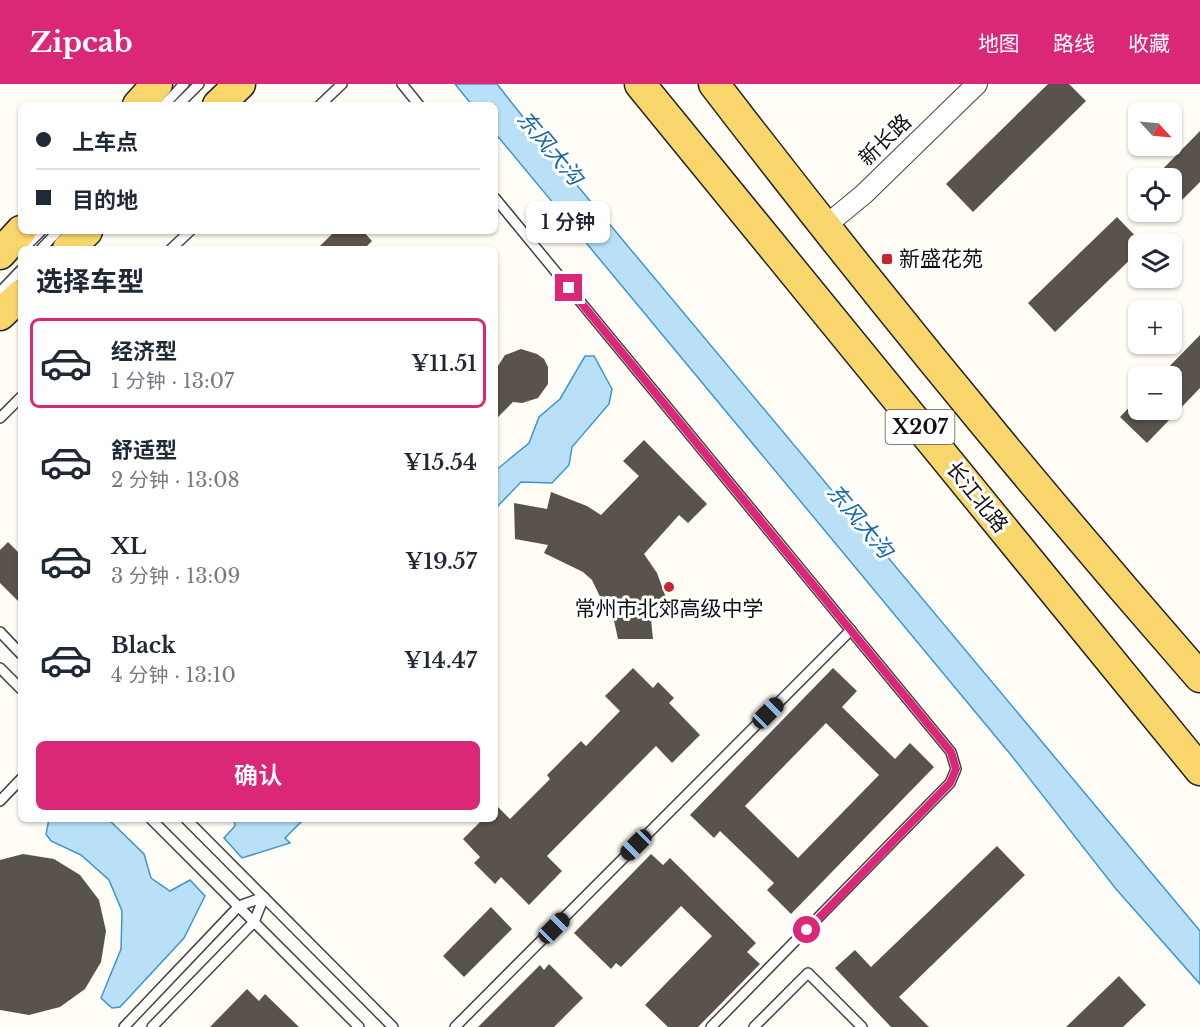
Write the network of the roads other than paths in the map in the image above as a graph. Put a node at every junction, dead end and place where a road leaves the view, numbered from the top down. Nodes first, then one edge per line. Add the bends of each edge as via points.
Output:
1 (157, 84) edge
2 (184, 84) edge
3 (199, 84) edge
4 (240, 84) edge
5 (342, 84) edge
6 (402, 84) edge
7 (640, 84) edge
8 (714, 84) edge
9 (977, 84) edge
10 (141, 102) edge
11 (167, 102) edge
12 (181, 102) edge
13 (221, 102) edge
14 (323, 102) edge
15 (417, 102) edge
16 (498, 202) edge
17 (824, 227) junction
18 (18, 234) edge
19 (38, 234) edge
20 (187, 234) edge
21 (76, 238) edge
22 (26, 246) edge
23 (51, 246) edge
24 (174, 246) edge
25 (0, 254) edge
26 (18, 273) edge
27 (0, 292) edge
28 (18, 298) edge
29 (0, 315) edge
30 (18, 400) edge
31 (0, 418) edge
32 (851, 630) junction
33 (0, 632) edge
34 (18, 651) edge
35 (0, 668) edge
36 (1200, 677) edge
37 (18, 686) edge
38 (1200, 770) edge
39 (18, 782) edge
40 (0, 801) edge
41 (155, 822) edge
42 (189, 822) edge
43 (264, 897) junction
44 (239, 906) junction
45 (254, 922) junction
46 (124, 1027) edge
47 (153, 1027) edge
48 (359, 1027) edge
49 (393, 1027) edge
50 (455, 1027) edge
51 (711, 1027) edge
52 (754, 1027) edge
53 (862, 1027) edge

1 - 10 main road
2 - 11 lane
3 - 12 lane
4 - 13 main road
5 - 14 lane
6 - 15 lane
7 - 38 main road, 长江北路 / X207
8 - 17 main road, X207
9 - 17 street, 新长路 via 864,194
16 - 32 lane
17 - 36 main road, X207 via 1103,566
18 - 25 main road
19 - 22 lane
20 - 24 lane
21 - 23 lane
26 - 27 lane
28 - 29 main road
30 - 31 lane
32 - 50 lane
32 - 51 lane via 951,752 956,769 950,783
33 - 34 lane
35 - 37 lane
39 - 40 lane
41 - 44 lane
42 - 43 lane
43 - 44 lane
43 - 45 lane
43 - 49 lane
44 - 45 lane
44 - 46 lane
45 - 47 lane
45 - 48 lane
52 - 53 lane via 808,973

